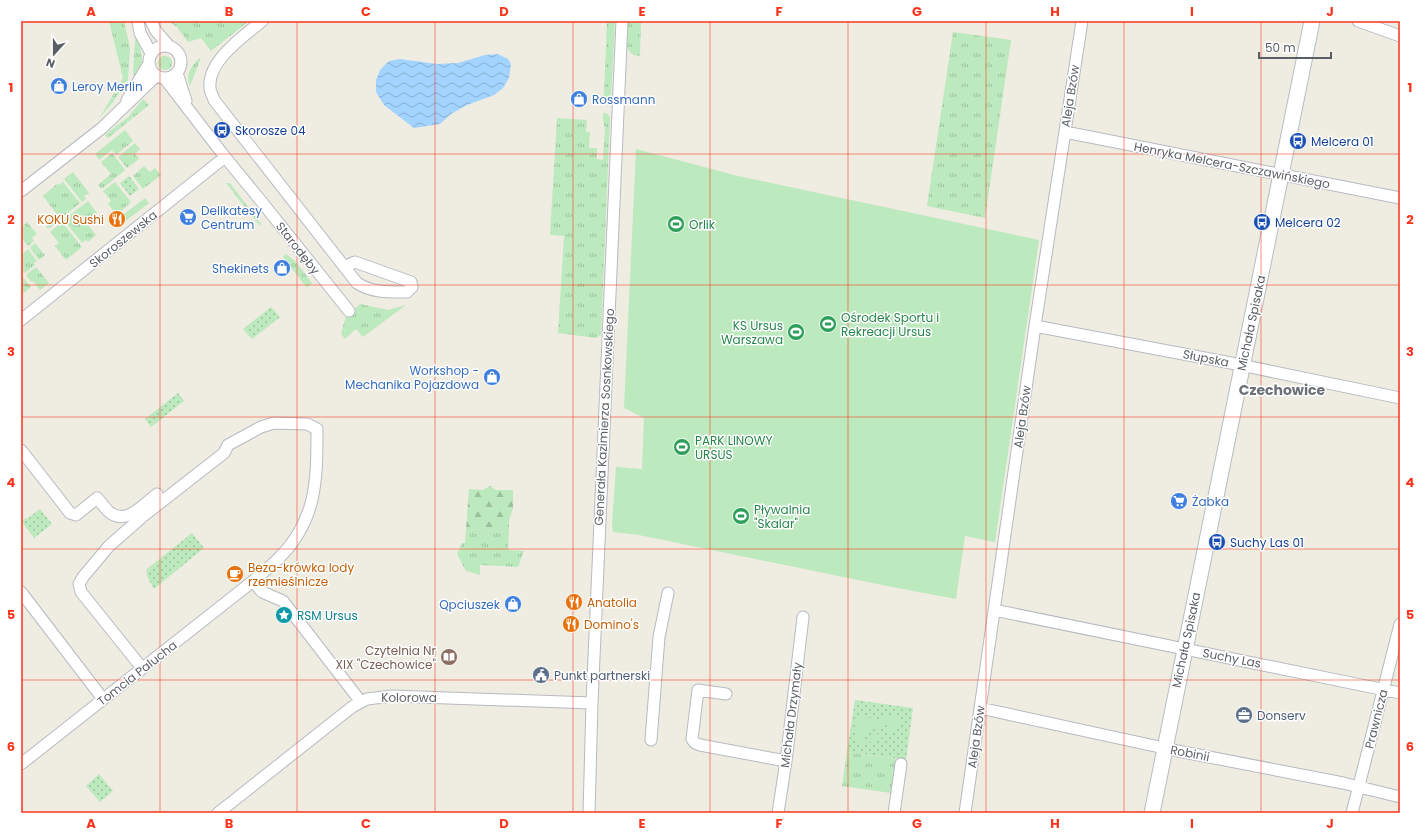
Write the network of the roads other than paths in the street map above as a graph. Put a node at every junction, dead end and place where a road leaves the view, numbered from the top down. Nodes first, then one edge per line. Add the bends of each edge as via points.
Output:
1 (138, 21) edge
2 (151, 21) edge
3 (262, 21) edge
4 (622, 21) edge
5 (1082, 21) edge
6 (1312, 21) edge
7 (1358, 21) edge
8 (1400, 36) edge
9 (169, 46) junction
10 (151, 53) junction
11 (148, 65) junction
12 (177, 73) junction
13 (161, 77) junction
14 (188, 108) junction
15 (120, 112) junction
16 (1065, 132) junction
17 (225, 157) junction
18 (1282, 175) junction
19 (21, 191) edge
20 (1400, 198) edge
21 (344, 267) junction
22 (393, 275) junction
23 (388, 292) junction
24 (349, 312) dead end
25 (21, 320) edge
26 (1035, 326) junction
27 (1243, 365) junction
28 (1400, 398) edge
29 (21, 450) edge
30 (157, 494) dead end
31 (253, 581) junction
32 (21, 592) edge
33 (668, 593) dead end
34 (994, 610) junction
35 (803, 618) dead end
36 (1400, 624) edge
37 (1185, 649) junction
38 (142, 668) junction
39 (1383, 689) junction
40 (1400, 693) edge
41 (726, 694) dead end
42 (103, 699) junction
43 (361, 702) junction
44 (592, 703) junction
45 (980, 708) junction
46 (651, 740) dead end
47 (1165, 748) junction
48 (786, 761) junction
49 (21, 764) edge
50 (901, 764) dead end
51 (1359, 787) junction
52 (1400, 796) edge
53 (218, 813) edge
54 (589, 813) edge
55 (778, 813) edge
56 (894, 813) edge
57 (965, 813) edge
58 (1152, 813) edge
59 (1352, 813) edge

1 - 10 street via 140,33
2 - 9 street
3 - 21 street via 217,62 210,87 214,100
4 - 44 street, Generała Kazimierza Sosnkowskiego
5 - 16 street, Aleja Bzów
6 - 18 street, Michała Spisaka
7 - 8 street
9 - 10 street via 159,46
9 - 12 street via 177,51 181,60
10 - 11 street
11 - 13 street via 151,72
11 - 15 street
12 - 13 street via 172,77
12 - 14 street, Starodęby
13 - 14 street, Starodęby
13 - 15 street
14 - 17 street, Starodęby
15 - 19 street
16 - 18 street, Henryka Melcera-Szczawińskiego
16 - 26 street, Aleja Bzów
17 - 24 street, Starodęby
17 - 25 street, Skoroszewska
18 - 20 street, Henryka Melcera-Szczawińskiego
18 - 27 street, Michała Spisaka
21 - 22 street via 355,262
21 - 23 street via 361,286
22 - 23 street
22 - 23 street via 411,282 412,287 408,292
26 - 27 street, Słupska
26 - 34 street, Aleja Bzów
27 - 28 street, Słupska
27 - 37 street, Michała Spisaka
29 - 30 street via 70,512 76,515 97,498 109,512 117,517 126,517
31 - 38 street, Tomcia Palucha
31 - 38 street, Tomcia Palucha via 291,545 308,514 316,481 317,429 308,424 274,423 261,427 228,445 224,453 109,546 83,577 79,584 80,592
31 - 43 street via 262,592 283,601
32 - 42 street
33 - 46 street via 659,637
34 - 37 street, Suchy Las
34 - 45 street, Aleja Bzów
35 - 48 street, Michała Drzymały
36 - 39 street, Prawnicza
37 - 39 street, Suchy Las
37 - 47 street, Michała Spisaka
38 - 42 street, Tomcia Palucha
39 - 40 street, Suchy Las
39 - 51 street, Prawnicza
41 - 48 street via 698,690 692,739 695,743
42 - 49 street, Tomcia Palucha
43 - 44 street, Kolorowa via 392,696
43 - 53 street, Kolorowa
44 - 54 street, Generała Kazimierza Sosnkowskiego
45 - 47 street, Robinii
45 - 57 street, Aleja Bzów
47 - 51 street, Robinii
47 - 58 street, Michała Spisaka
48 - 55 street, Michała Drzymały
50 - 56 street
51 - 52 street, Robinii
51 - 59 street, Prawnicza

